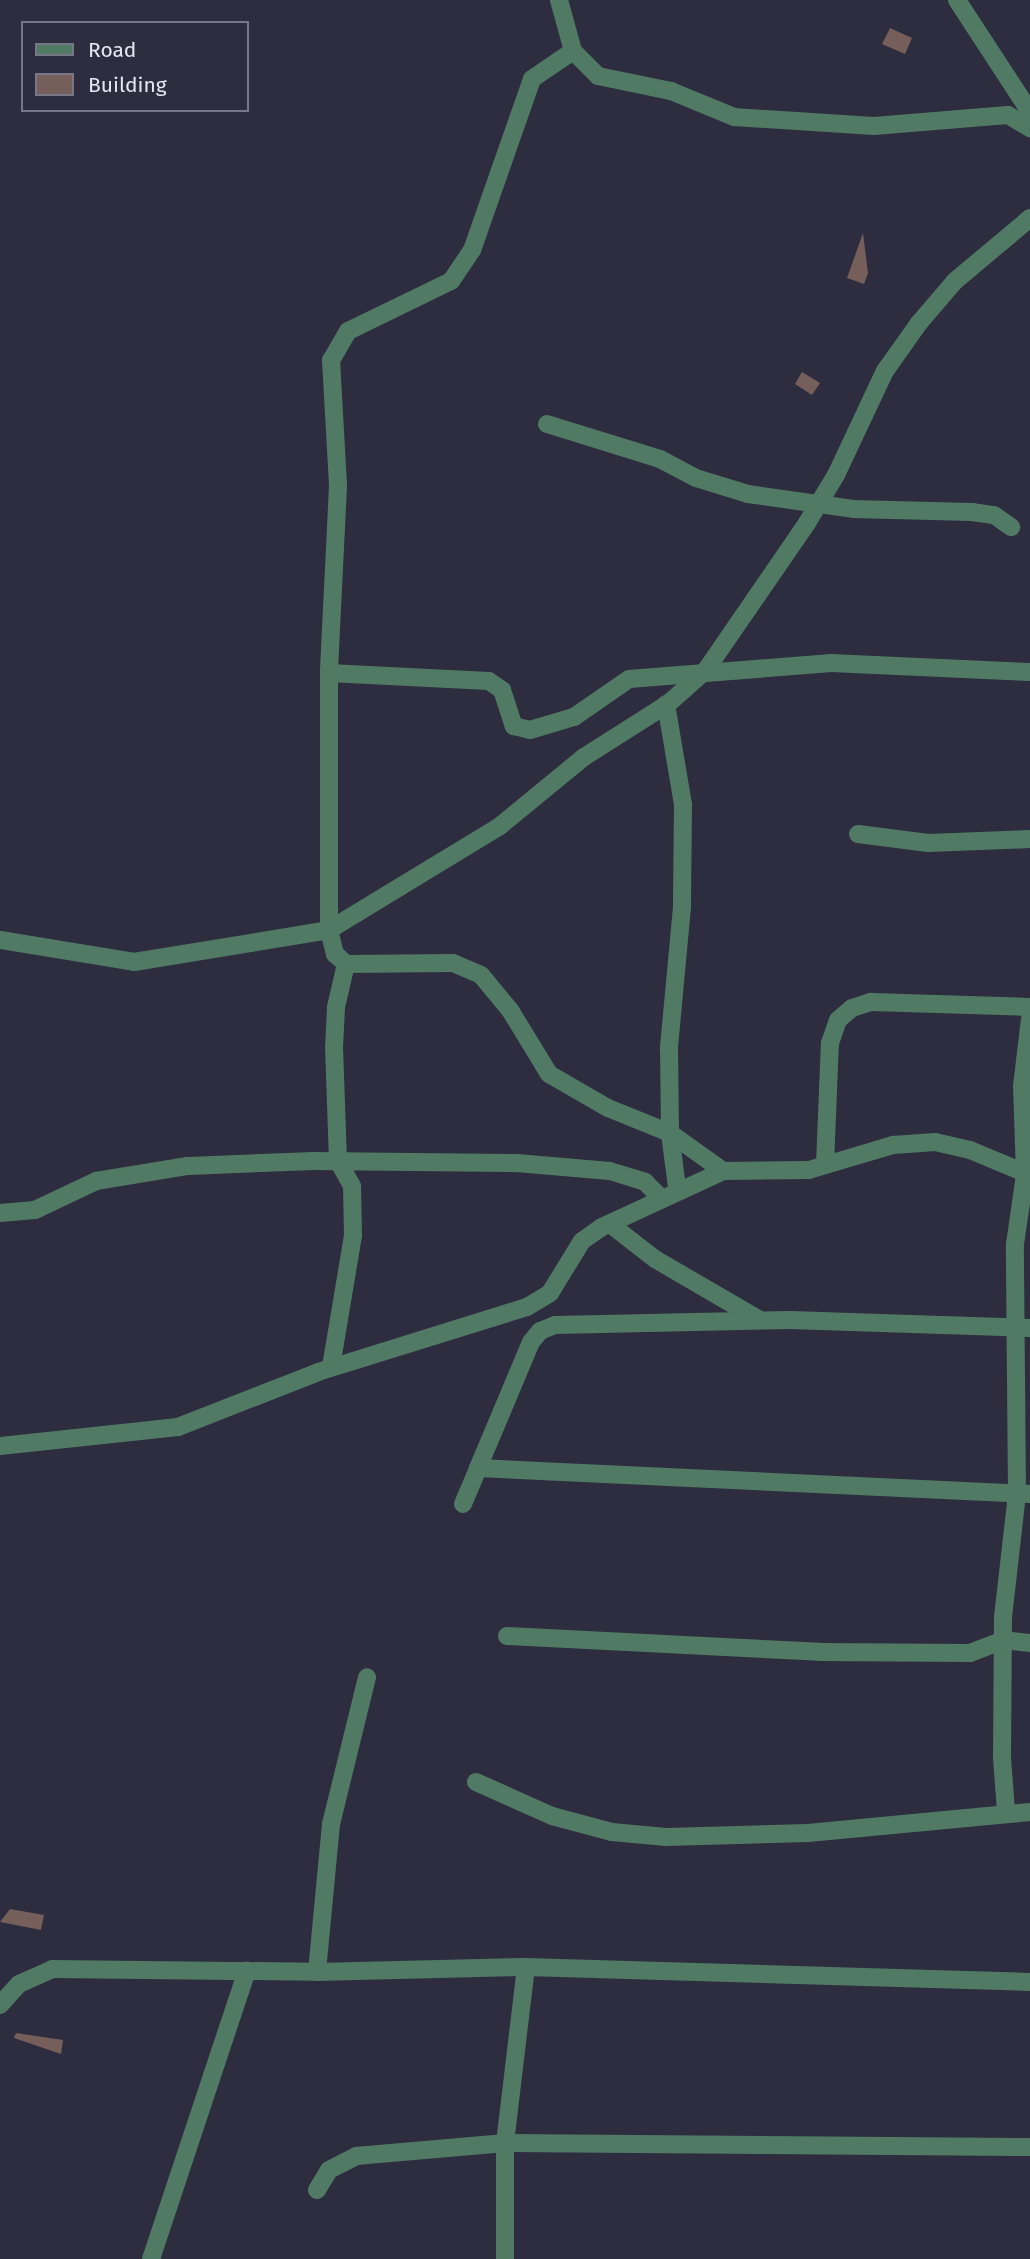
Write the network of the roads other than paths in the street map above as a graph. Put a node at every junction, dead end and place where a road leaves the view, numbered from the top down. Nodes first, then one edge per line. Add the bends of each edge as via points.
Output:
1 (559, 0) edge
2 (957, 0) edge
3 (573, 51) junction
4 (1030, 112) edge
5 (1030, 128) edge
6 (1030, 218) edge
7 (547, 424) dead end
8 (818, 504) junction
9 (1011, 527) dead end
10 (1030, 672) edge
11 (329, 673) junction
12 (702, 673) junction
13 (666, 704) junction
14 (858, 834) dead end
15 (1030, 839) edge
16 (329, 930) junction
17 (0, 940) edge
18 (346, 964) junction
19 (1030, 1007) edge
20 (1030, 1019) edge
21 (670, 1133) junction
22 (338, 1161) junction
23 (825, 1165) junction
24 (723, 1171) junction
25 (1027, 1175) edge
26 (677, 1188) junction
27 (662, 1199) junction
28 (0, 1213) edge
29 (610, 1224) junction
30 (527, 1307) junction
31 (761, 1320) junction
32 (1023, 1328) edge
33 (540, 1331) junction
34 (331, 1367) junction
35 (0, 1446) edge
36 (478, 1468) junction
37 (1023, 1494) edge
38 (463, 1504) dead end
39 (507, 1636) dead end
40 (1004, 1640) junction
41 (1030, 1643) edge
42 (367, 1677) dead end
43 (476, 1782) dead end
44 (1006, 1811) junction
45 (1030, 1812) edge
46 (526, 1967) junction
47 (247, 1971) junction
48 (317, 1972) junction
49 (1030, 1982) edge
50 (0, 2005) edge
51 (505, 2143) junction
52 (1030, 2147) edge
53 (317, 2190) dead end
54 (151, 2259) edge
55 (505, 2259) edge

1 - 3 street
2 - 4 street
3 - 5 street via 598,76 671,91 734,117 874,126 1007,115
3 - 11 street via 533,79 472,250 451,281 348,331 331,360 338,486
6 - 8 street via 955,281 919,323 885,371
7 - 8 street via 660,459 696,478 748,494
8 - 9 street via 972,512 994,515
8 - 12 street via 738,627
10 - 12 street via 831,663
11 - 12 street via 489,681 502,690 514,726 530,730 574,717 629,679
11 - 16 street
12 - 13 street
13 - 16 street via 584,757 500,826
13 - 21 street via 683,805 684,851 669,1048
14 - 15 street via 928,843
16 - 17 street via 134,962
16 - 18 street via 335,954
18 - 21 street via 453,963 481,975 510,1010 549,1074 608,1108
18 - 22 street via 336,1007 334,1048
19 - 23 street via 871,1002 852,1008 838,1020 830,1043
20 - 25 street via 1022,1086
21 - 24 street
21 - 26 street
22 - 27 street via 517,1163 610,1171 645,1182
22 - 28 street via 188,1166 96,1181 35,1210
22 - 34 street via 352,1186 353,1236
23 - 24 street via 809,1170
23 - 25 street via 893,1144 935,1142 970,1150
24 - 26 street
25 - 32 street via 1015,1244
26 - 27 street
27 - 29 street
29 - 30 street via 582,1241 550,1293
29 - 31 street via 655,1259
30 - 33 street
30 - 34 street
31 - 32 street
31 - 33 street via 555,1325
32 - 37 street
33 - 36 street via 522,1359
34 - 35 street via 178,1427
36 - 37 street
36 - 38 street
37 - 40 street
39 - 40 street via 820,1652 970,1653
40 - 41 street
40 - 44 street
42 - 48 street via 331,1824
43 - 44 street via 552,1816 612,1832 666,1837 808,1833
44 - 45 street
46 - 48 street
46 - 49 street
46 - 51 street
47 - 48 street
47 - 50 street via 52,1969 19,1984
47 - 54 street
51 - 52 street
51 - 53 street via 356,2156 329,2170
51 - 55 street

